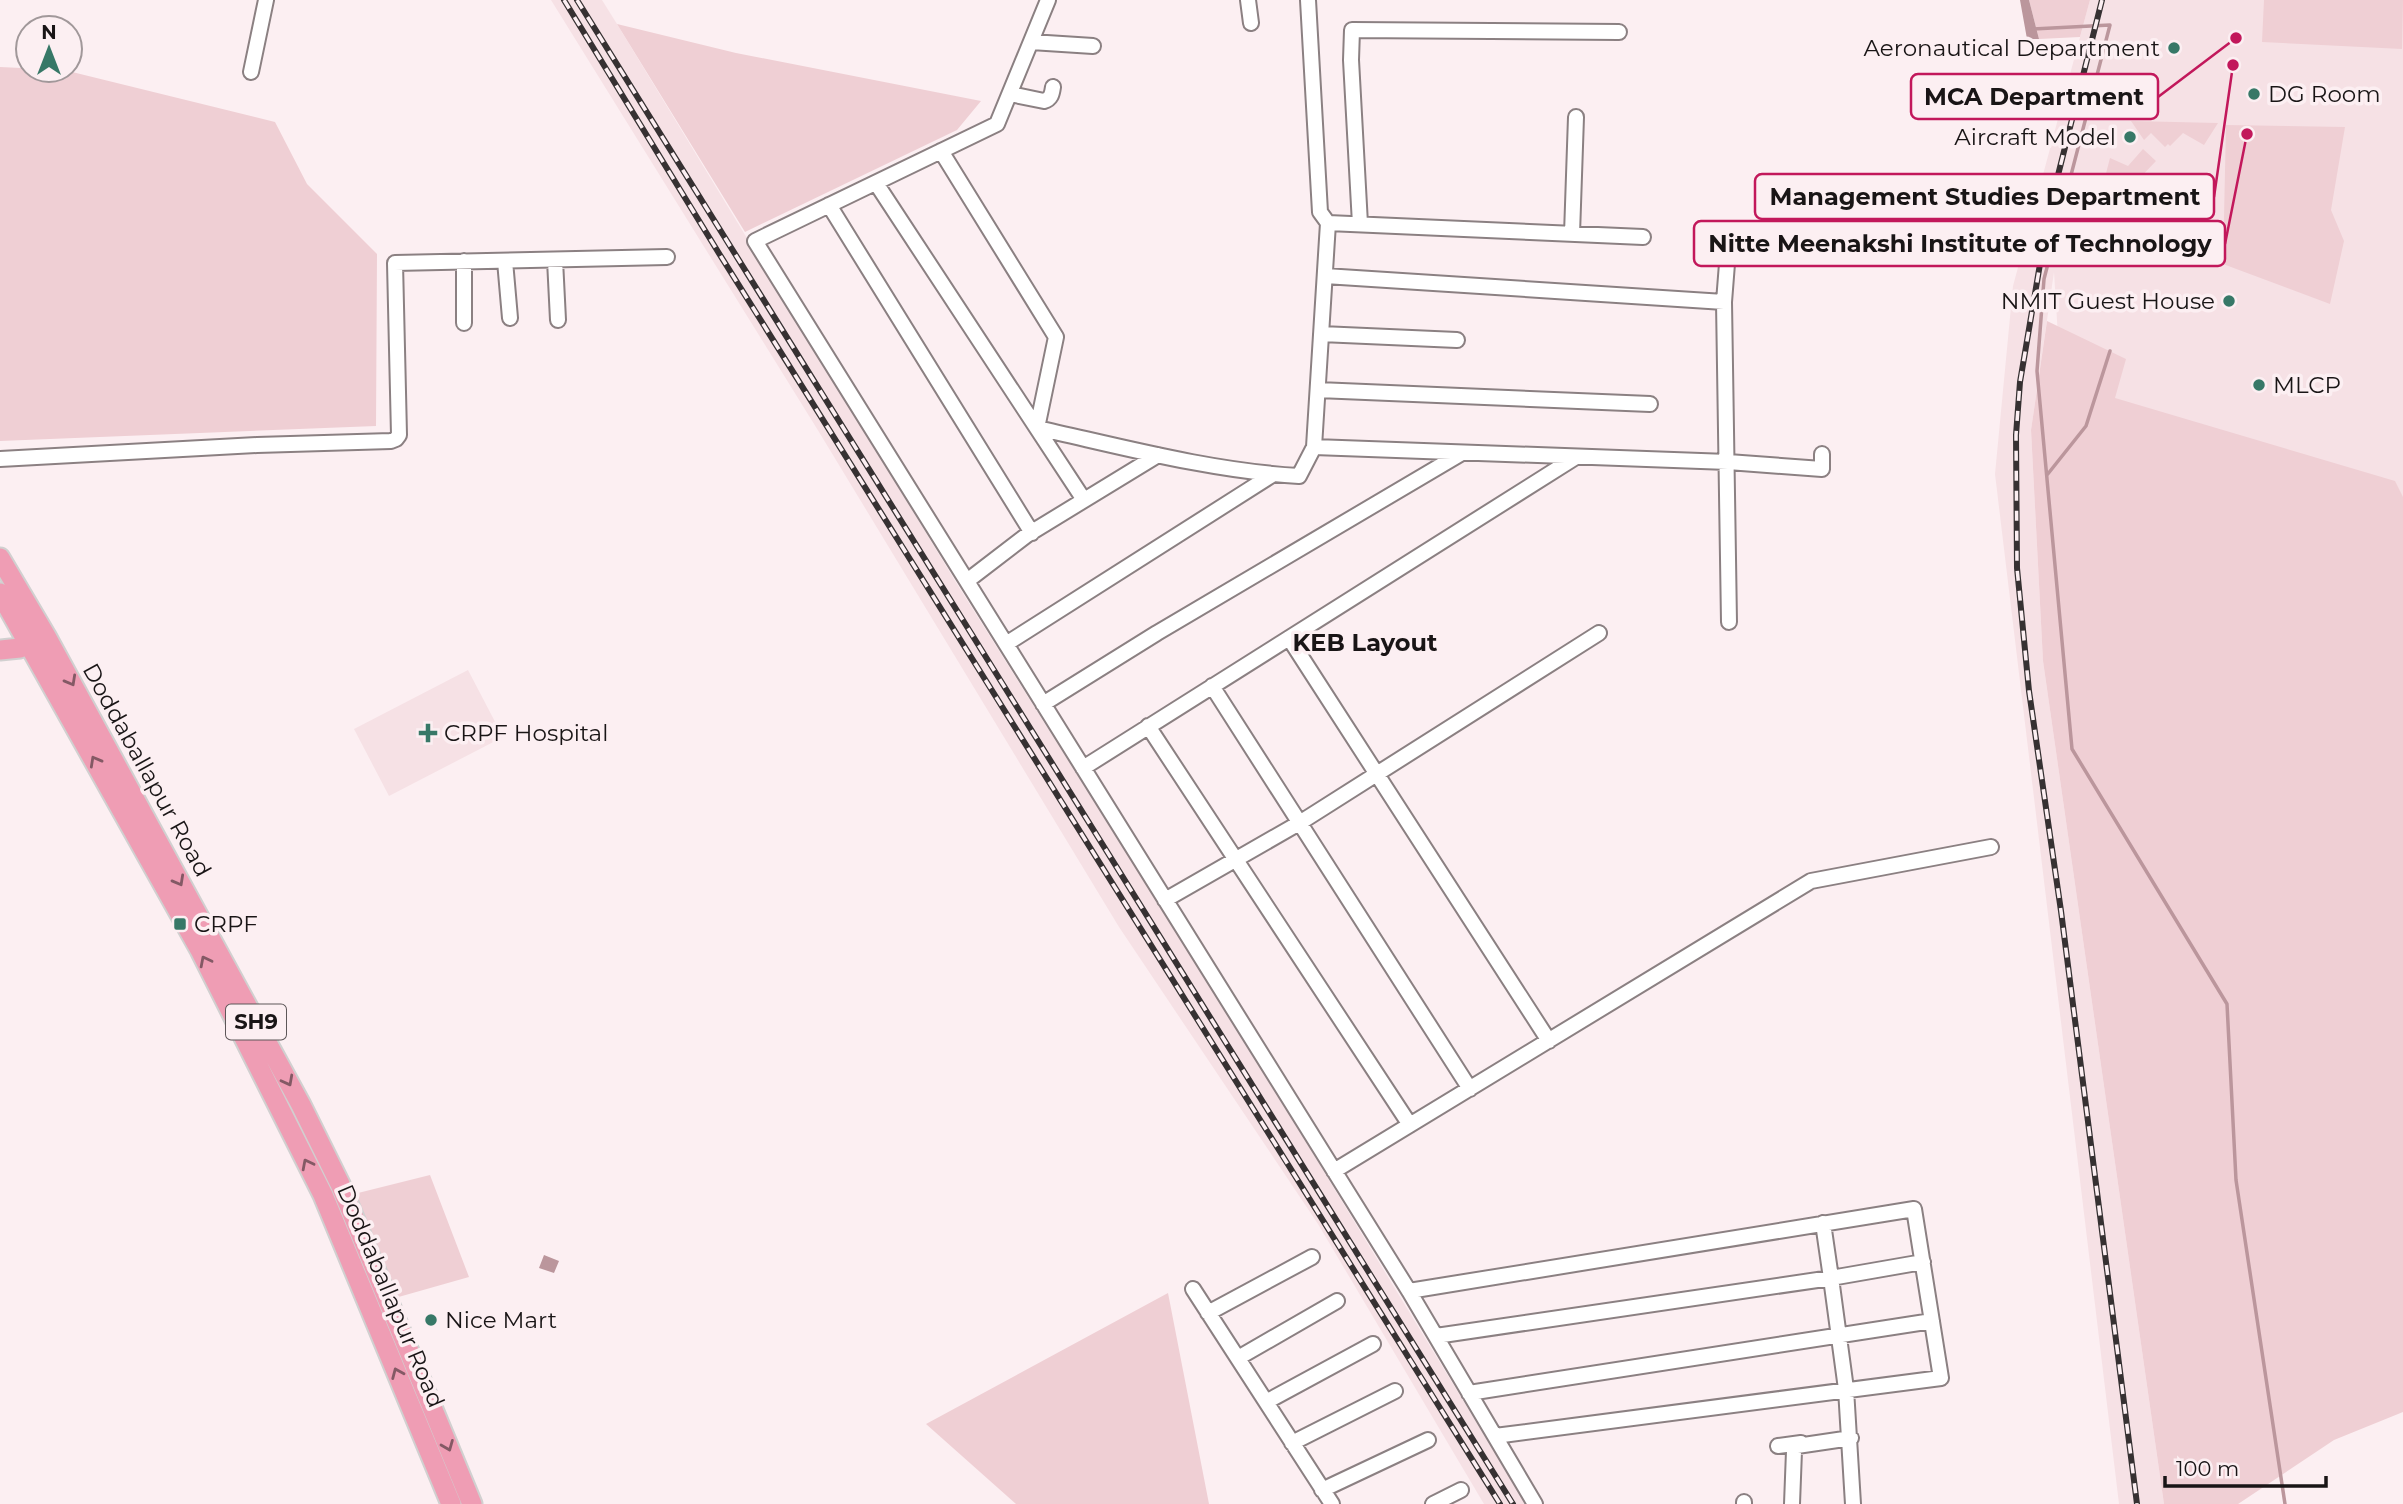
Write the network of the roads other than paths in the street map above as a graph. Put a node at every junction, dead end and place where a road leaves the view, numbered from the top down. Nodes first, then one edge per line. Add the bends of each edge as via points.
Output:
1 (266, 0) edge
2 (1048, 0) edge
3 (1248, 0) edge
4 (1308, 0) edge
5 (1251, 23) dead end
6 (1619, 32) dead end
7 (1031, 42) junction
8 (1093, 46) dead end
9 (251, 72) dead end
10 (1053, 87) dead end
11 (1010, 94) junction
12 (1576, 117) dead end
13 (941, 151) junction
14 (876, 183) junction
15 (829, 205) junction
16 (1328, 223) junction
17 (1360, 224) junction
18 (1572, 234) junction
19 (1643, 237) dead end
20 (1729, 238) dead end
21 (667, 257) dead end
22 (555, 260) junction
23 (464, 261) junction
24 (505, 261) junction
25 (1325, 276) junction
26 (1724, 302) junction
27 (510, 318) dead end
28 (558, 320) dead end
29 (464, 323) dead end
30 (1321, 334) junction
31 (1457, 340) dead end
32 (1318, 390) junction
33 (1650, 404) dead end
34 (1037, 428) junction
35 (1314, 447) junction
36 (1462, 453) junction
37 (1822, 454) dead end
38 (1158, 455) junction
39 (1576, 457) junction
40 (0, 459) edge
41 (1728, 462) junction
42 (1272, 475) junction
43 (1084, 500) junction
44 (1032, 533) junction
45 (0, 558) edge
46 (967, 581) junction
47 (0, 593) edge
48 (1729, 622) dead end
49 (1599, 633) dead end
50 (1289, 638) junction
51 (39, 641) junction
52 (1006, 644) junction
53 (0, 650) edge
54 (1212, 686) junction
55 (1043, 704) junction
56 (1148, 726) junction
57 (1083, 768) junction
58 (1377, 772) junction
59 (1301, 822) junction
60 (1992, 847) dead end
61 (1236, 861) junction
62 (1165, 900) junction
63 (1549, 1041) junction
64 (1470, 1089) junction
65 (1410, 1125) junction
66 (1334, 1171) junction
67 (1823, 1223) junction
68 (1311, 1257) dead end
69 (1923, 1262) junction
70 (1831, 1278) junction
71 (1193, 1289) dead end
72 (1409, 1291) junction
73 (1337, 1301) dead end
74 (1208, 1313) junction
75 (1932, 1321) junction
76 (1839, 1334) junction
77 (1436, 1336) junction
78 (1373, 1344) dead end
79 (1238, 1358) junction
80 (1846, 1389) junction
81 (1395, 1391) dead end
82 (1469, 1393) junction
83 (1266, 1402) junction
84 (1495, 1436) junction
85 (1851, 1438) junction
86 (1428, 1440) dead end
87 (1292, 1443) junction
88 (1801, 1443) junction
89 (1778, 1447) dead end
90 (1322, 1490) junction
91 (1461, 1490) dead end
92 (451, 1504) edge
93 (472, 1504) edge
94 (1332, 1504) edge
95 (1433, 1504) edge
96 (1535, 1504) edge
97 (1792, 1504) edge
98 (1853, 1504) edge

1 - 9 street
2 - 7 street
3 - 5 street
4 - 16 street via 1320,212
6 - 17 street via 1352,30
7 - 8 street
7 - 11 street
10 - 11 street via 1044,102
11 - 13 street via 997,124
12 - 18 street
13 - 14 street
13 - 34 street via 1056,337
14 - 15 street
14 - 34 street
15 - 44 street
15 - 46 street via 755,241
16 - 17 street
16 - 25 street
17 - 18 street
18 - 19 street
20 - 26 street
21 - 22 street
22 - 24 street
22 - 28 street
23 - 24 street
23 - 29 street
23 - 40 street via 395,263 396,439
24 - 27 street
25 - 26 street
25 - 30 street
26 - 41 street
30 - 31 street
30 - 32 street
32 - 33 street
32 - 35 street
34 - 38 street
34 - 43 street
35 - 36 street
35 - 42 street via 1299,476
36 - 39 street
36 - 55 street
37 - 41 street via 1822,469
38 - 42 street
38 - 43 street
39 - 41 street
39 - 50 street
41 - 48 street
42 - 52 street
43 - 44 street
44 - 46 street
45 - 51 main road, Doddaballapur Road / SH9
46 - 52 street
47 - 51 main road, Doddaballapur Road / SH9
49 - 58 street
50 - 54 street
50 - 58 street
51 - 53 main road
92 -> 51 main road, Doddaballapur Road / SH9 via 323,1195
51 -> 93 main road, Doddaballapur Road / SH9 via 301,1105 340,1184
52 - 55 street
54 - 56 street
54 - 59 street
55 - 57 street
56 - 57 street
56 - 61 street
57 - 62 street
58 - 59 street
58 - 63 street
59 - 61 street
59 - 64 street
60 - 63 street via 1811,881
61 - 62 street
61 - 65 street
62 - 66 street
63 - 64 street
64 - 65 street
65 - 66 street
66 - 72 street
67 - 69 street via 1914,1209
67 - 70 street
67 - 72 street
68 - 74 street
69 - 70 street
69 - 75 street
70 - 76 street
70 - 77 street
71 - 74 street
72 - 77 street
73 - 79 street
74 - 79 street
75 - 76 street
75 - 80 street via 1941,1378
76 - 80 street
76 - 82 street
77 - 82 street
78 - 83 street
79 - 83 street
80 - 84 street
80 - 85 street
81 - 87 street
82 - 84 street
83 - 87 street
84 - 96 street
85 - 88 street
85 - 98 street
86 - 90 street
87 - 90 street
88 - 89 street
88 - 97 street via 1794,1451
90 - 94 street
91 - 95 street

